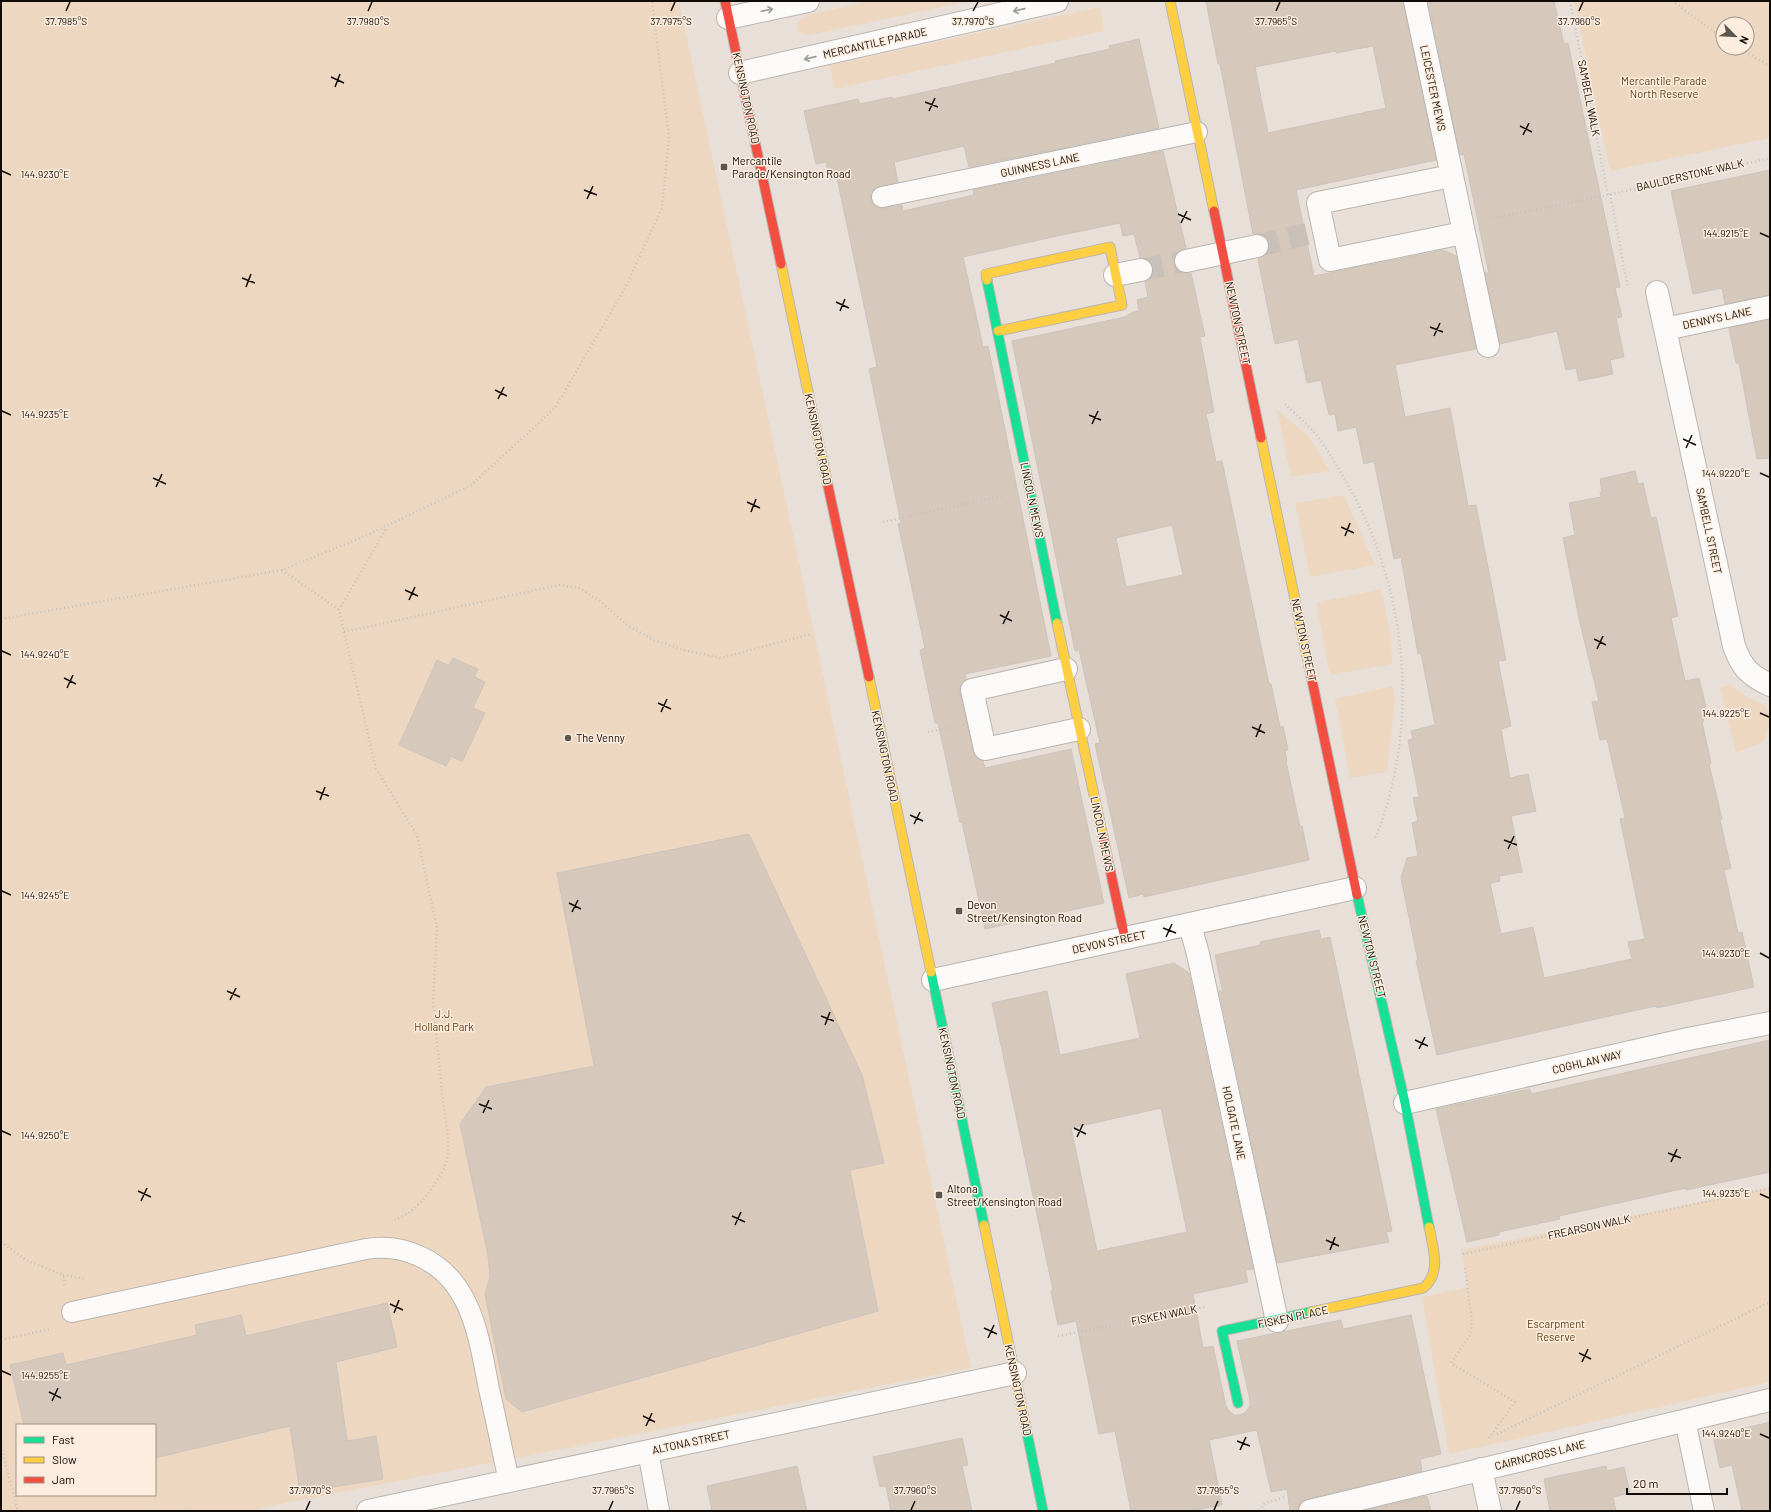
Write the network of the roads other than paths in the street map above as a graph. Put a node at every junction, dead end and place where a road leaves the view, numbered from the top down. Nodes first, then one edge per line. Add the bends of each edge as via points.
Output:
1 (808, 1) edge
2 (1057, 1) edge
3 (1170, 1) edge
4 (1415, 1) edge
5 (727, 9) edge
6 (740, 73) junction
7 (1198, 132) junction
8 (1451, 176) junction
9 (882, 197) dead end
10 (1462, 228) junction
11 (1257, 246) tunnel mouth
12 (1223, 253) junction
13 (1186, 261) tunnel mouth
14 (1141, 270) tunnel mouth
15 (1115, 275) junction
16 (1657, 292) dead end
17 (1770, 307) edge
18 (1665, 329) junction
19 (998, 331) junction
20 (1488, 346) dead end
21 (1066, 669) junction
22 (1770, 684) edge
23 (1079, 729) junction
24 (1355, 888) junction
25 (1190, 926) junction
26 (1125, 939) junction
27 (933, 980) junction
28 (1770, 1024) edge
29 (1405, 1103) junction
30 (1432, 1279) joint
31 (72, 1312) road end
32 (1277, 1321) junction
33 (1015, 1373) junction
34 (1770, 1400) edge
35 (1238, 1403) dead end
36 (1685, 1420) junction
37 (648, 1451) junction
38 (1481, 1469) junction
39 (509, 1481) junction
40 (368, 1511) edge
41 (659, 1511) edge
42 (1043, 1511) edge
43 (1310, 1511) edge
44 (1490, 1511) edge
45 (1704, 1511) edge

5 -> 1 street
2 -> 6 street, MERCANTILE PARADE
3 - 7 street, NEWTON STREET
4 - 8 street, LEICESTER MEWS
5 - 6 street, KENSINGTON ROAD
6 - 27 street, KENSINGTON ROAD
7 - 9 lane, GUINNESS LANE
7 - 12 street, NEWTON STREET
8 - 10 street, LEICESTER MEWS
8 - 10 street via 1318,203 1316,233 1330,260
10 - 20 street, LEICESTER MEWS
11 - 12 street
12 - 13 street
12 - 24 street, NEWTON STREET
14 - 15 street
15 - 19 street, LINCOLN MEWS via 1122,305
15 - 19 street, LINCOLN MEWS via 1110,247 986,274
16 - 18 street, SAMBELL STREET
17 - 18 street, DENNYS LANE
18 - 22 street, SAMBELL STREET via 1734,646 1744,667 1756,678
19 - 21 street, LINCOLN MEWS
21 - 23 street, LINCOLN MEWS
21 - 23 street via 972,690 978,721 985,750
23 - 26 street, LINCOLN MEWS
24 - 25 street, DEVON STREET
24 - 29 street, NEWTON STREET
25 - 26 street, DEVON STREET
25 - 32 street, HOLGATE LANE
26 - 27 street, DEVON STREET
27 - 33 street, KENSINGTON ROAD
28 - 29 street, COGHLAN WAY via 1688,1039
29 - 30 street, NEWTON STREET via 1436,1266
30 - 32 street, FISKEN PLACE via 1426,1287 1418,1290
31 - 39 lane via 373,1248 387,1247 406,1251 427,1260 447,1274 459,1288 470,1310
32 - 35 street, FISKEN PLACE via 1222,1331
33 - 37 street, ALTONA STREET
33 - 42 street, KENSINGTON ROAD
34 - 36 street, CAIRNCROSS LANE
36 - 38 street, CAIRNCROSS LANE
36 - 45 lane
37 - 39 street, ALTONA STREET
37 - 41 lane
38 - 43 street, CAIRNCROSS LANE
38 - 44 street
39 - 40 street, ALTONA STREET

